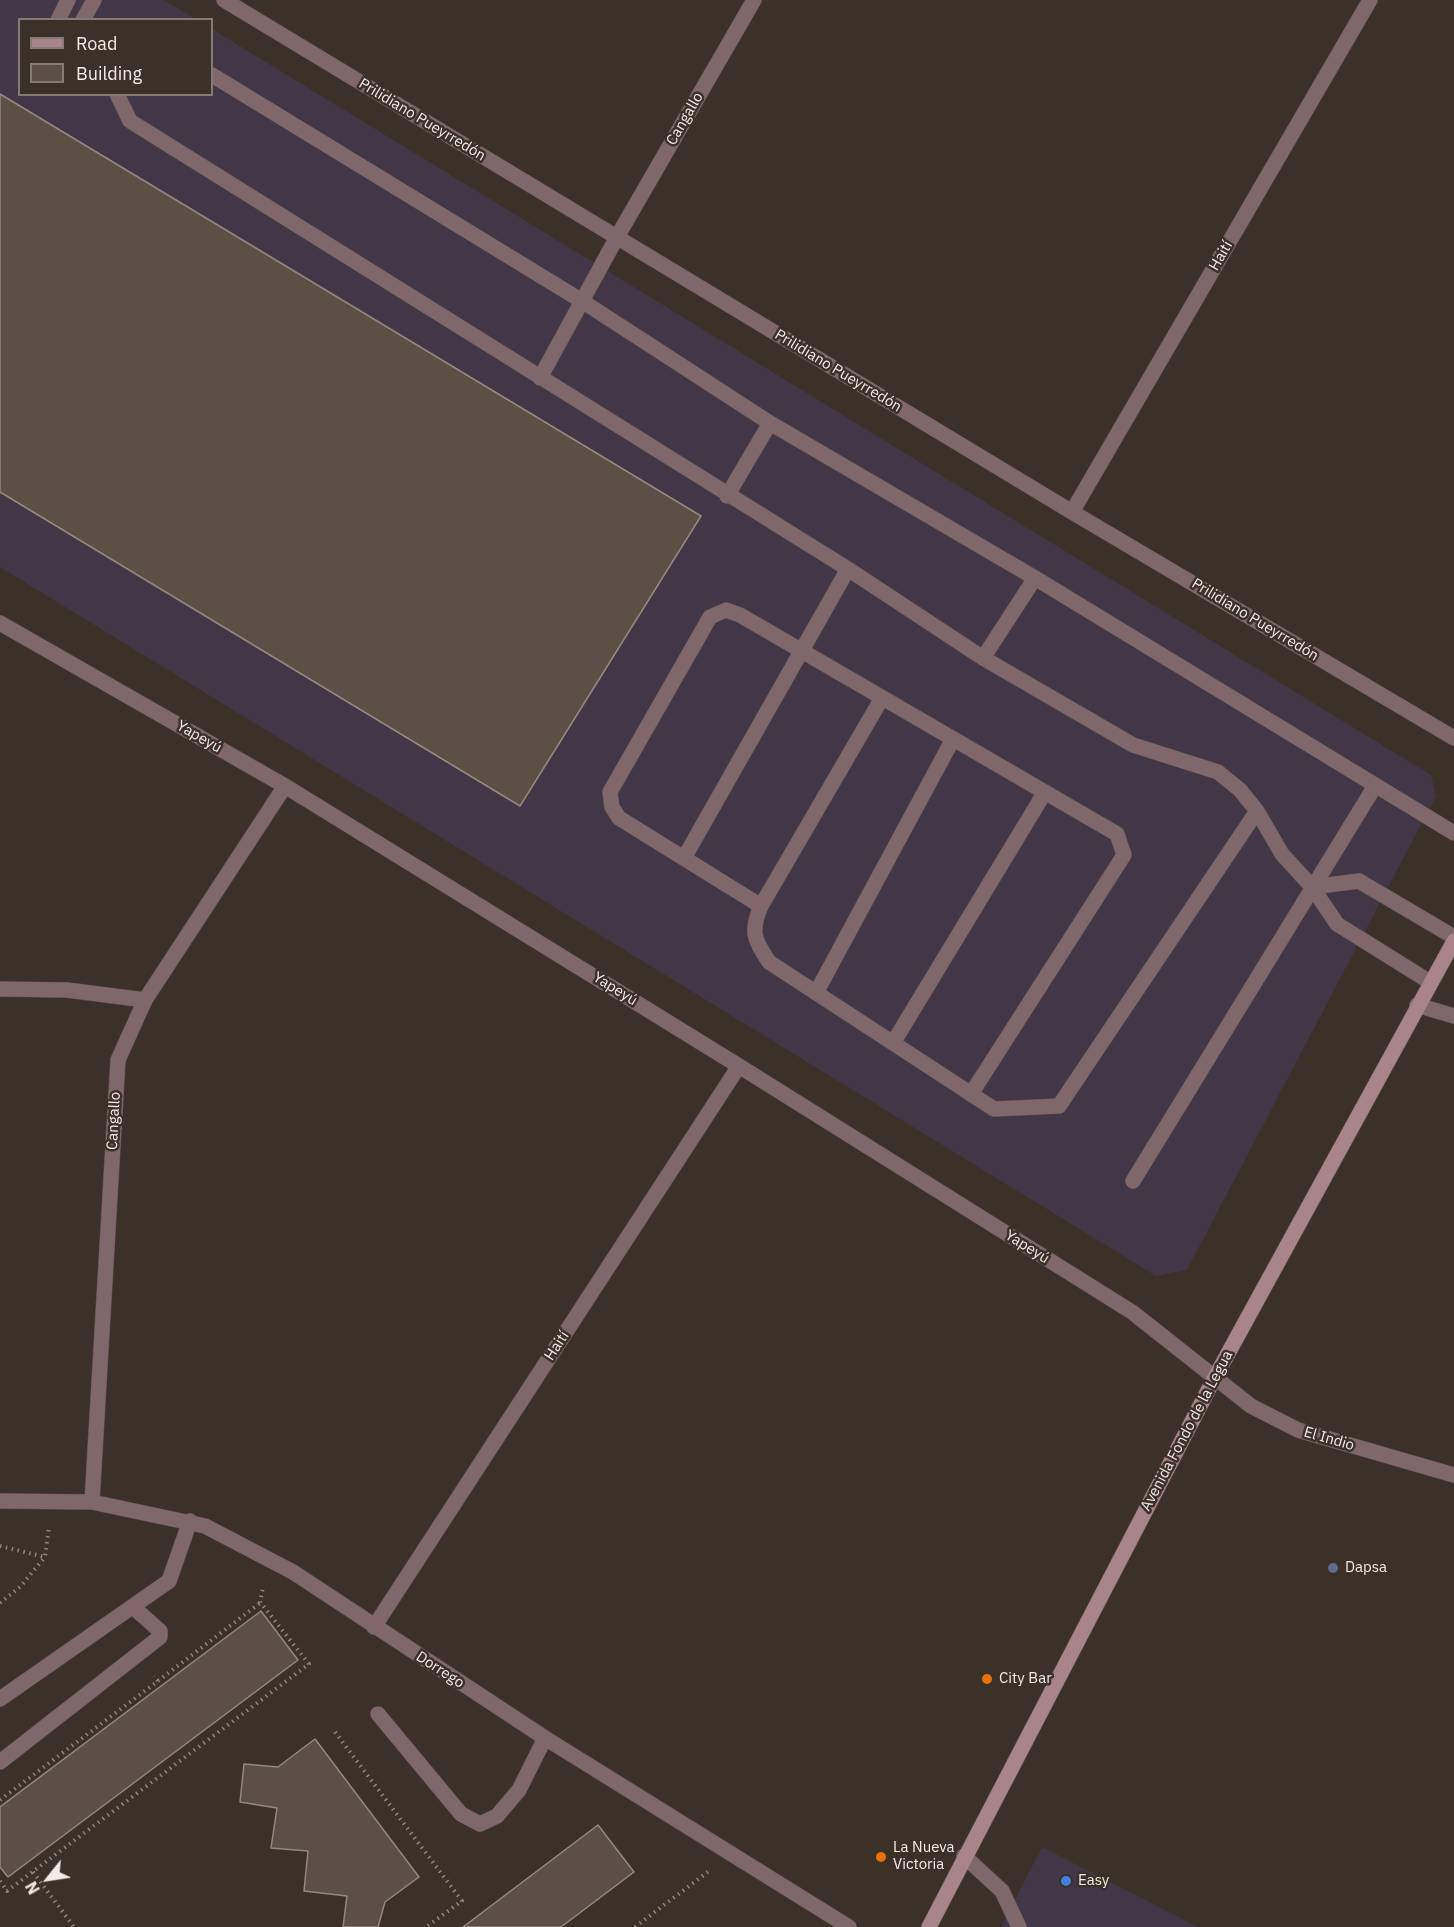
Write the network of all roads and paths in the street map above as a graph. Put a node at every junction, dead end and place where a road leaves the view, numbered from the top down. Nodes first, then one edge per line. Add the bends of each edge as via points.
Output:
1 (68, 0) edge
2 (94, 0) edge
3 (224, 0) edge
4 (754, 0) edge
5 (1370, 0) edge
6 (59, 18) edge
7 (84, 18) edge
8 (213, 76) edge
9 (118, 96) edge
10 (617, 237) junction
11 (582, 302) junction
12 (540, 378) junction
13 (770, 423) junction
14 (727, 496) junction
15 (1072, 512) junction
16 (848, 569) junction
17 (1035, 578) junction
18 (0, 623) edge
19 (802, 651) junction
20 (983, 658) junction
21 (882, 698) junction
22 (1454, 738) edge
23 (953, 739) junction
24 (285, 786) junction
25 (1375, 786) junction
26 (1045, 792) junction
27 (1257, 811) junction
28 (1454, 833) edge
29 (684, 858) junction
30 (1312, 887) junction
31 (761, 906) junction
32 (1454, 939) edge
33 (1430, 981) junction
34 (0, 989) edge
35 (816, 993) junction
36 (145, 1000) junction
37 (1417, 1005) junction
38 (1454, 1016) edge
39 (893, 1043) junction
40 (740, 1066) junction
41 (971, 1094) junction
42 (1132, 1181) dead end
43 (1214, 1379) junction
44 (1454, 1475) edge
45 (0, 1501) edge
46 (53, 1502) junction
47 (92, 1502) junction
48 (190, 1521) junction
49 (0, 1546) edge
50 (45, 1557) junction
51 (265, 1579) dead end
52 (260, 1602) junction
53 (0, 1603) edge
54 (133, 1607) junction
55 (374, 1627) junction
56 (158, 1681) dead end
57 (0, 1699) edge
58 (378, 1714) dead end
59 (335, 1732) dead end
60 (545, 1738) junction
61 (0, 1762) edge
62 (964, 1856) junction
63 (713, 1868) dead end
64 (33, 1872) junction
65 (0, 1881) edge
66 (74, 1927) edge
67 (426, 1927) edge
68 (636, 1927) edge
69 (849, 1927) edge
70 (929, 1927) edge
71 (1019, 1927) edge

1 - 6 street
2 - 7 street
3 - 10 street, Prilidiano Pueyrredón
4 - 10 street, Cangallo
5 - 15 street, Haití
8 - 11 street
9 - 12 street via 130,121
10 - 11 street, Cangallo
10 - 15 street, Prilidiano Pueyrredón
11 - 12 street, Cangallo
11 - 13 street
12 - 14 street
13 - 14 street
13 - 17 street
14 - 16 street
15 - 22 street, Prilidiano Pueyrredón
16 - 19 street
16 - 20 street
17 - 20 street
17 - 25 street
18 - 24 street, Yapeyú
19 - 21 street
19 - 29 street
19 - 29 street via 740,615 726,610 710,617 610,792 612,807 619,818
20 - 27 street via 1133,746 1218,772
21 - 23 street
21 - 31 street
23 - 26 street
23 - 35 street
24 - 36 street, Cangallo
24 - 40 street, Yapeyú
25 - 28 street
25 - 30 street
26 - 39 street
26 - 41 street via 1117,834 1124,855
27 - 30 street via 1282,854
27 - 41 street via 1059,1106 994,1109
29 - 31 street
30 - 32 street via 1359,881
30 - 33 street via 1337,924
30 - 42 street
31 - 35 street via 753,925 757,944 769,962
32 - 33 main road, Avenida Fondo de la Legua
33 - 37 main road, Avenida Fondo de la Legua
34 - 36 street via 67,990
35 - 39 street
36 - 47 street, Cangallo via 118,1060
37 - 38 street
37 - 43 main road, Avenida Fondo de la Legua
39 - 41 street
40 - 43 street, Yapeyú via 1132,1312
40 - 55 street, Haití
43 - 44 street, El Indio via 1251,1406 1298,1430
43 - 62 main road, Avenida Fondo de la Legua
45 - 46 street, Dorrego
46 - 47 street, Dorrego
46 - 50 path
47 - 48 street, Dorrego
48 - 54 street via 169,1581
48 - 55 street, Dorrego via 293,1572
49 - 50 path
50 - 53 path via 20,1587
51 - 52 path
52 - 56 path
52 - 64 path via 309,1664
54 - 57 street
54 - 61 street via 160,1631 160,1637
55 - 60 street, Dorrego
58 - 60 street via 461,1814 480,1824 497,1816 519,1790
59 - 67 path via 462,1901
60 - 69 street, Dorrego
62 - 70 main road, Avenida Fondo de la Legua
62 - 71 street via 1002,1891
63 - 68 path
64 - 65 path via 7,1891
64 - 66 path

